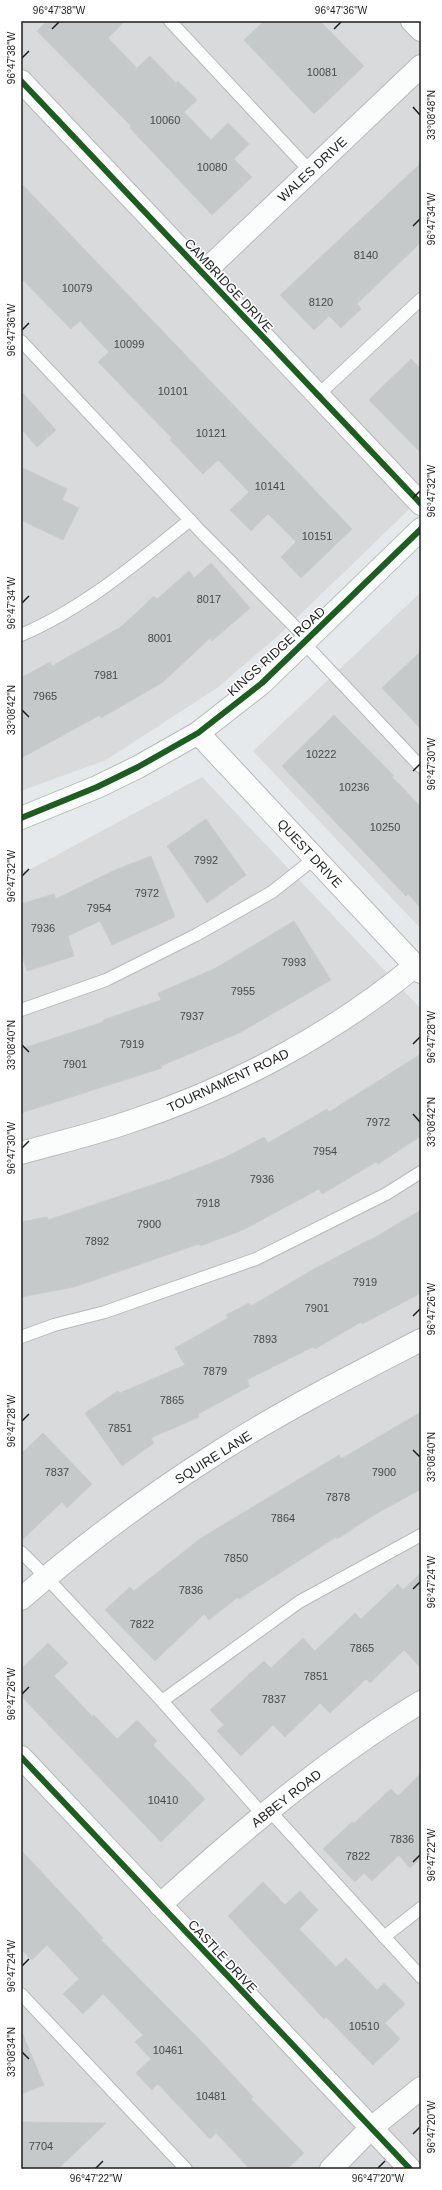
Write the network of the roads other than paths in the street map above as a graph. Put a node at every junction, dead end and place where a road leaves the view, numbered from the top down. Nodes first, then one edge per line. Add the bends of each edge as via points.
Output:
1 (170, 21) edge
2 (412, 21) edge
3 (421, 30) edge
4 (421, 66) edge
5 (21, 81) edge
6 (310, 171) junction
7 (203, 273) junction
8 (421, 299) edge
9 (21, 341) edge
10 (318, 395) junction
11 (421, 504) edge
12 (190, 520) junction
13 (421, 529) edge
14 (21, 635) edge
15 (305, 641) junction
16 (198, 733) junction
17 (421, 767) edge
18 (21, 818) edge
19 (314, 858) junction
20 (418, 969) edge
21 (21, 1010) edge
22 (21, 1153) edge
23 (421, 1172) edge
24 (21, 1337) edge
25 (421, 1340) edge
26 (421, 1535) edge
27 (21, 1552) edge
28 (46, 1577) junction
29 (21, 1599) edge
30 (162, 1701) junction
31 (421, 1702) edge
32 (21, 1757) edge
33 (266, 1813) junction
34 (160, 1905) junction
35 (421, 1908) edge
36 (384, 1937) junction
37 (421, 1977) edge
38 (21, 1994) edge
39 (421, 2088) edge
40 (370, 2129) junction
41 (186, 2169) edge
42 (331, 2169) edge
43 (410, 2169) edge

1 - 6 lane
2 - 3 street
4 - 6 street, WALES DRIVE
5 - 7 street, CAMBRIDGE DRIVE
6 - 7 street, WALES DRIVE
7 - 10 street, CAMBRIDGE DRIVE
8 - 10 lane
9 - 12 lane
10 - 11 street, CAMBRIDGE DRIVE
12 - 14 lane via 137,563 73,609
12 - 15 lane
13 - 15 street, KINGS RIDGE ROAD
15 - 16 street, KINGS RIDGE ROAD via 262,683
15 - 17 lane
16 - 18 street, KINGS RIDGE ROAD via 98,787
16 - 19 street, QUEST DRIVE
19 - 20 street, QUEST DRIVE
19 - 21 lane via 272,892 196,935 106,980
20 - 22 street, TOURNAMENT ROAD via 363,1008 287,1052 208,1092 128,1123
23 - 24 lane via 386,1194 256,1259 105,1312 54,1325
25 - 28 street, SQUIRE LANE via 315,1395 221,1450 154,1494
26 - 30 lane via 299,1602
27 - 28 lane
28 - 29 street, SQUIRE LANE
28 - 30 lane
30 - 33 lane
31 - 33 street, ABBEY ROAD via 378,1728
32 - 34 street, CASTLE DRIVE
33 - 34 street, ABBEY ROAD
33 - 36 lane
34 - 40 street, CASTLE DRIVE
35 - 36 lane
36 - 37 lane
38 - 41 lane
39 - 40 street
40 - 42 street
40 - 43 street, CASTLE DRIVE

